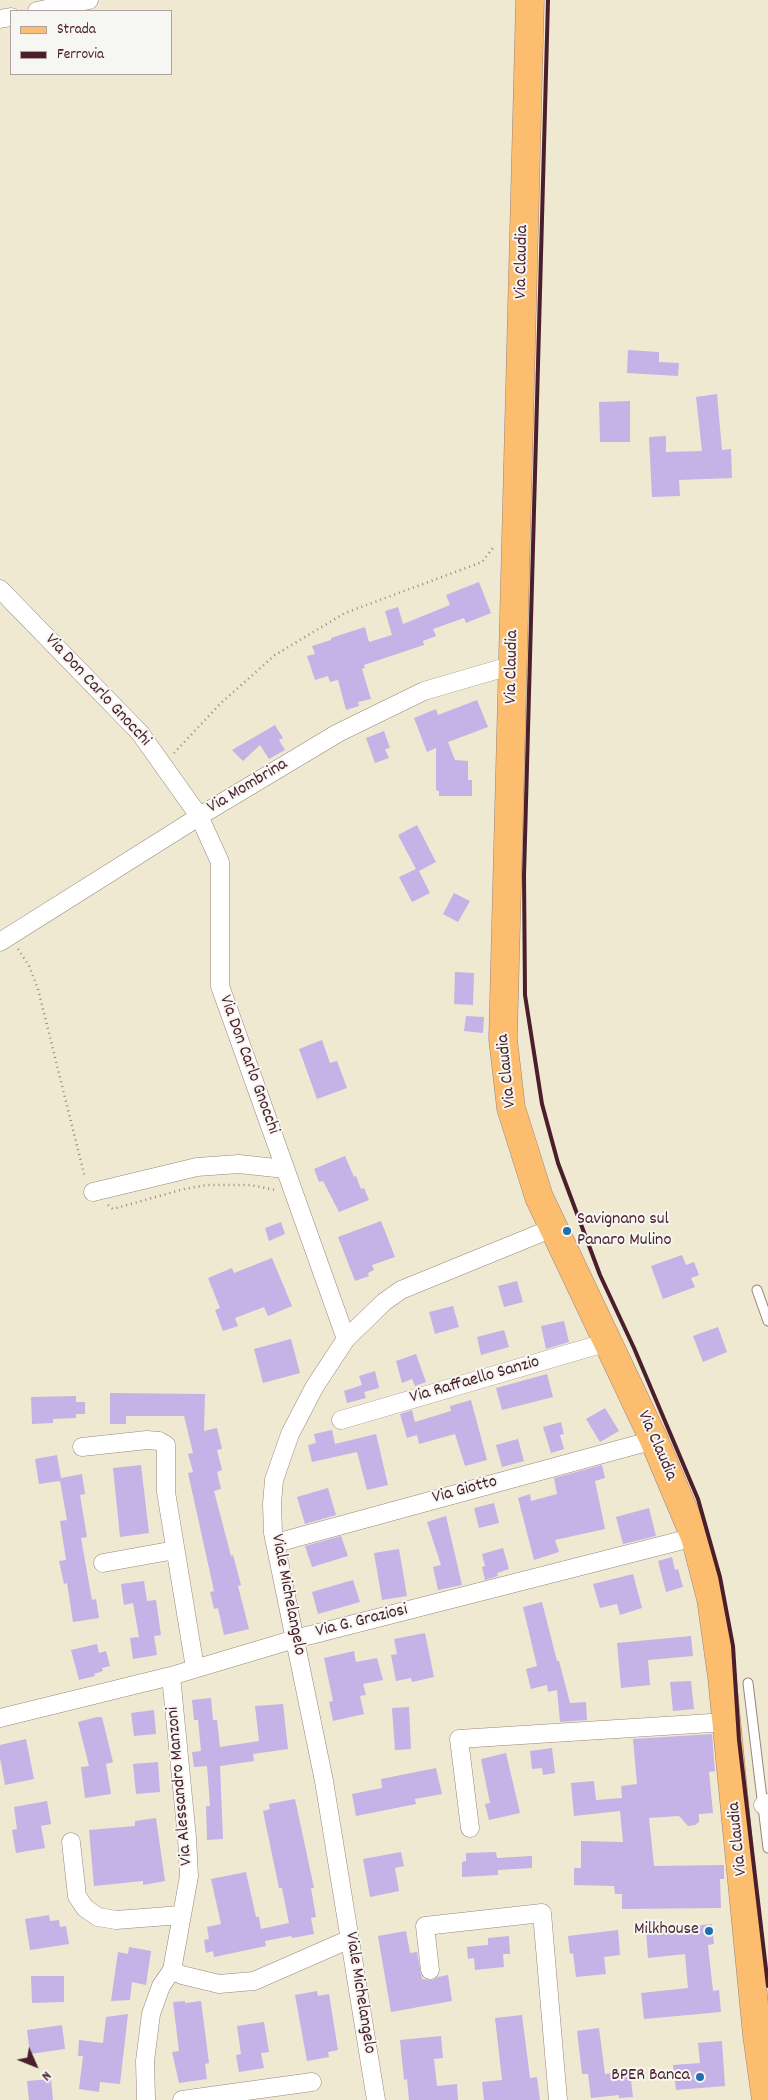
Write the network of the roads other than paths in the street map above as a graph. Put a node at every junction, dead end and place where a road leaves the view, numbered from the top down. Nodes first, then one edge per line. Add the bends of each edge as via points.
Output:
1 (89, 0) edge
2 (530, 0) edge
3 (42, 10) edge
4 (0, 589) edge
5 (513, 665) junction
6 (204, 814) junction
7 (5, 939) edge
8 (286, 1169) junction
9 (93, 1192) road end
10 (553, 1228) junction
11 (757, 1290) dead end
12 (768, 1321) edge
13 (346, 1339) junction
14 (608, 1342) junction
15 (341, 1420) dead end
16 (654, 1440) junction
17 (82, 1447) dead end
18 (695, 1537) junction
19 (276, 1543) junction
20 (176, 1550) junction
21 (102, 1563) dead end
22 (296, 1639) junction
23 (196, 1668) junction
24 (171, 1676) junction
25 (748, 1683) dead end
26 (0, 1718) edge
27 (727, 1722) junction
28 (766, 1804) edge
29 (470, 1828) dead end
30 (70, 1842) dead end
31 (768, 1848) edge
32 (181, 1915) junction
33 (350, 1939) junction
34 (172, 1970) junction
35 (430, 1970) dead end
36 (312, 2082) dead end
37 (146, 2100) edge
38 (182, 2100) edge
39 (376, 2100) edge
40 (558, 2100) edge
41 (766, 2100) edge

1 - 3 street
2 - 5 main road, Via Claudia
4 - 6 street, Via Don Carlo Gnocchi via 140,733
5 - 6 street, Via Mombrina via 424,691 379,711
5 - 10 main road, Via Claudia via 503,1039 511,1108 539,1197
6 - 7 street, Via Mombrina
6 - 8 street, Via Don Carlo Gnocchi via 220,862 220,986
8 - 9 street via 239,1164 197,1167
8 - 13 street, Via Don Carlo Gnocchi
10 - 13 street, Viale Michelangelo via 401,1290
10 - 14 main road, Via Claudia
11 - 12 lane
13 - 19 street, Viale Michelangelo via 315,1386 290,1434 274,1480 272,1504
14 - 15 street, Via Raffaello Sanzio
14 - 16 main road, Via Claudia
16 - 18 main road, Via Claudia
16 - 19 street, Via Giotto
17 - 20 street via 147,1440 166,1445 166,1492
18 - 22 street, Via G. Graziosi
18 - 27 main road, Via Claudia via 711,1599
19 - 22 street, Viale Michelangelo
20 - 21 street
20 - 23 street
22 - 23 street, Via G. Graziosi
22 - 33 street, Viale Michelangelo via 324,1780
23 - 24 street, Via G. Graziosi
24 - 26 street, Via G. Graziosi
24 - 32 street, Via Alessandro Manzoni via 189,1876
25 - 28 lane
27 - 29 street via 459,1738
27 - 41 main road, Via Claudia
28 - 31 lane
30 - 32 street via 77,1896 85,1908 98,1917 116,1920
32 - 34 street, Via Alessandro Manzoni
33 - 34 street via 254,1980 219,1984
33 - 39 street, Viale Michelangelo
34 - 37 street, Via Alessandro Manzoni via 161,1986 152,2014 145,2061
35 - 40 street via 424,1926 542,1913
36 - 38 street

